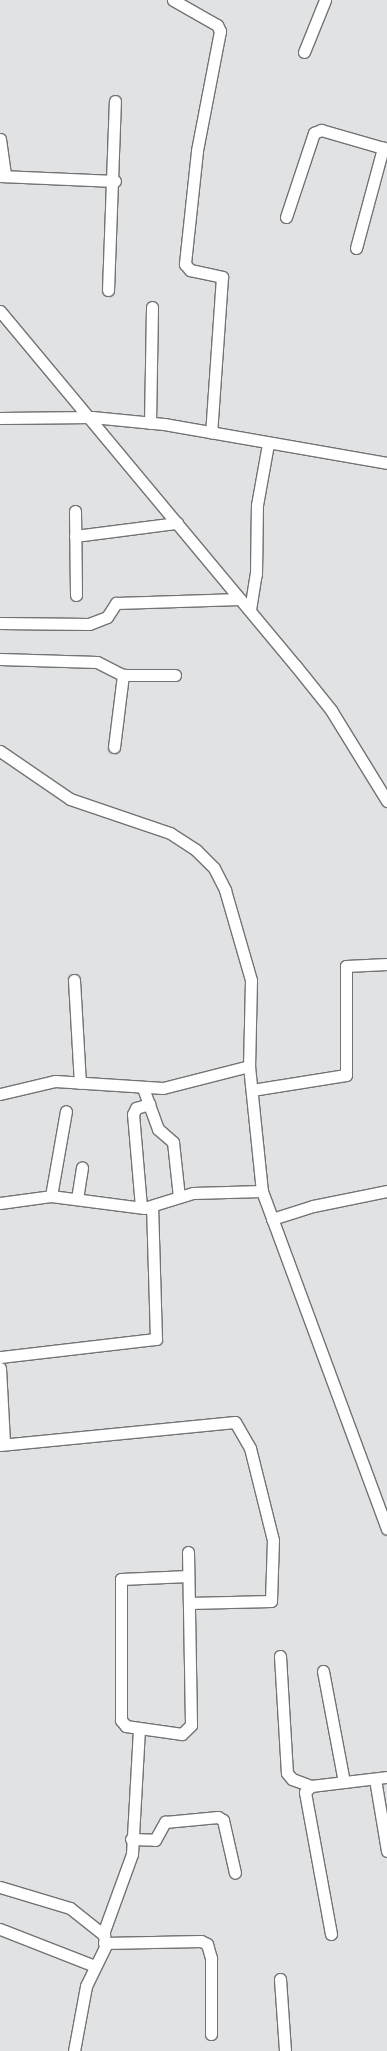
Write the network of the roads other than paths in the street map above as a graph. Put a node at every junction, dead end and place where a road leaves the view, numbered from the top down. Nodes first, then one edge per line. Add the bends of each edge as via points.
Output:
1 (174, 0) edge
2 (325, 0) edge
3 (304, 52) dead end
4 (115, 101) dead end
5 (0, 139) edge
6 (385, 149) edge
7 (2, 176) edge
8 (114, 181) junction
9 (286, 217) dead end
10 (356, 248) dead end
11 (108, 290) dead end
12 (152, 307) dead end
13 (0, 311) edge
14 (92, 416) junction
15 (0, 418) edge
16 (150, 423) junction
17 (211, 433) junction
18 (268, 444) junction
19 (387, 463) edge
20 (75, 511) dead end
21 (177, 523) junction
22 (75, 536) junction
23 (76, 595) dead end
24 (240, 599) junction
25 (250, 610) junction
26 (0, 623) edge
27 (0, 659) edge
28 (123, 674) junction
29 (175, 675) dead end
30 (114, 747) dead end
31 (0, 751) edge
32 (387, 802) edge
33 (387, 964) edge
34 (74, 980) dead end
35 (249, 1066) junction
36 (80, 1082) junction
37 (143, 1088) junction
38 (252, 1090) junction
39 (0, 1094) edge
40 (149, 1104) junction
41 (66, 1111) dead end
42 (82, 1167) dead end
43 (262, 1191) junction
44 (387, 1192) edge
45 (51, 1196) junction
46 (180, 1197) junction
47 (77, 1199) junction
48 (0, 1203) edge
49 (147, 1207) junction
50 (272, 1220) junction
51 (0, 1357) edge
52 (0, 1368) edge
53 (1, 1403) edge
54 (2, 1444) edge
55 (386, 1525) edge
56 (188, 1552) dead end
57 (188, 1576) junction
58 (189, 1603) junction
59 (280, 1656) dead end
60 (324, 1671) dead end
61 (139, 1730) junction
62 (387, 1778) edge
63 (374, 1780) junction
64 (344, 1782) junction
65 (311, 1786) junction
66 (131, 1839) junction
67 (387, 1851) edge
68 (235, 1873) dead end
69 (0, 1887) edge
70 (0, 1929) edge
71 (331, 1934) dead end
72 (104, 1939) junction
73 (96, 1966) junction
74 (280, 1979) dead end
75 (211, 2034) dead end
76 (74, 2051) edge
77 (285, 2051) edge

1 - 17 street via 217,25 220,31 196,151 185,264 190,270 222,277
2 - 3 street
4 - 8 street
5 - 7 street
6 - 9 street via 322,130 314,133
6 - 10 street
7 - 8 street
8 - 11 street
12 - 16 street
13 - 14 street
14 - 15 street
14 - 16 street
14 - 21 street
16 - 17 street
17 - 18 street
18 - 19 street
18 - 25 street via 257,505 256,574
20 - 22 street
21 - 22 street
21 - 24 street
22 - 23 street
24 - 25 street
24 - 26 street via 116,603 107,617 89,624
25 - 32 street via 331,710
27 - 28 street via 97,662
28 - 29 street
28 - 30 street
31 - 35 street via 70,800 170,833 214,868 235,914 251,980
33 - 38 street via 346,966 346,1075
34 - 36 street
35 - 37 street via 178,1086
35 - 38 street
36 - 37 street
36 - 39 street via 56,1081
37 - 40 street
38 - 43 street
40 - 46 street via 160,1131 173,1142
40 - 49 street via 136,1108 133,1114
41 - 45 street
42 - 47 street
43 - 46 street
43 - 50 street
44 - 50 street via 313,1206
45 - 47 street
45 - 48 street
46 - 49 street
47 - 49 street
49 - 51 street via 156,1338
50 - 55 street
52 - 53 street
53 - 54 street
54 - 58 street via 235,1422 250,1448 273,1540 271,1601
56 - 57 street
57 - 58 street
57 - 61 street via 121,1579 121,1720
58 - 61 street via 192,1725 182,1734
59 - 65 street via 287,1773 292,1779
60 - 64 street
61 - 66 street
62 - 63 street
63 - 64 street
63 - 67 street
64 - 65 street
65 - 71 street via 305,1792
66 - 68 street via 155,1840 165,1822 218,1817 223,1820
66 - 72 street via 132,1854
69 - 72 street via 70,1908
70 - 73 street
72 - 73 street
72 - 75 street via 200,1940 207,1944 211,1958
73 - 76 street via 86,1986
74 - 77 street

